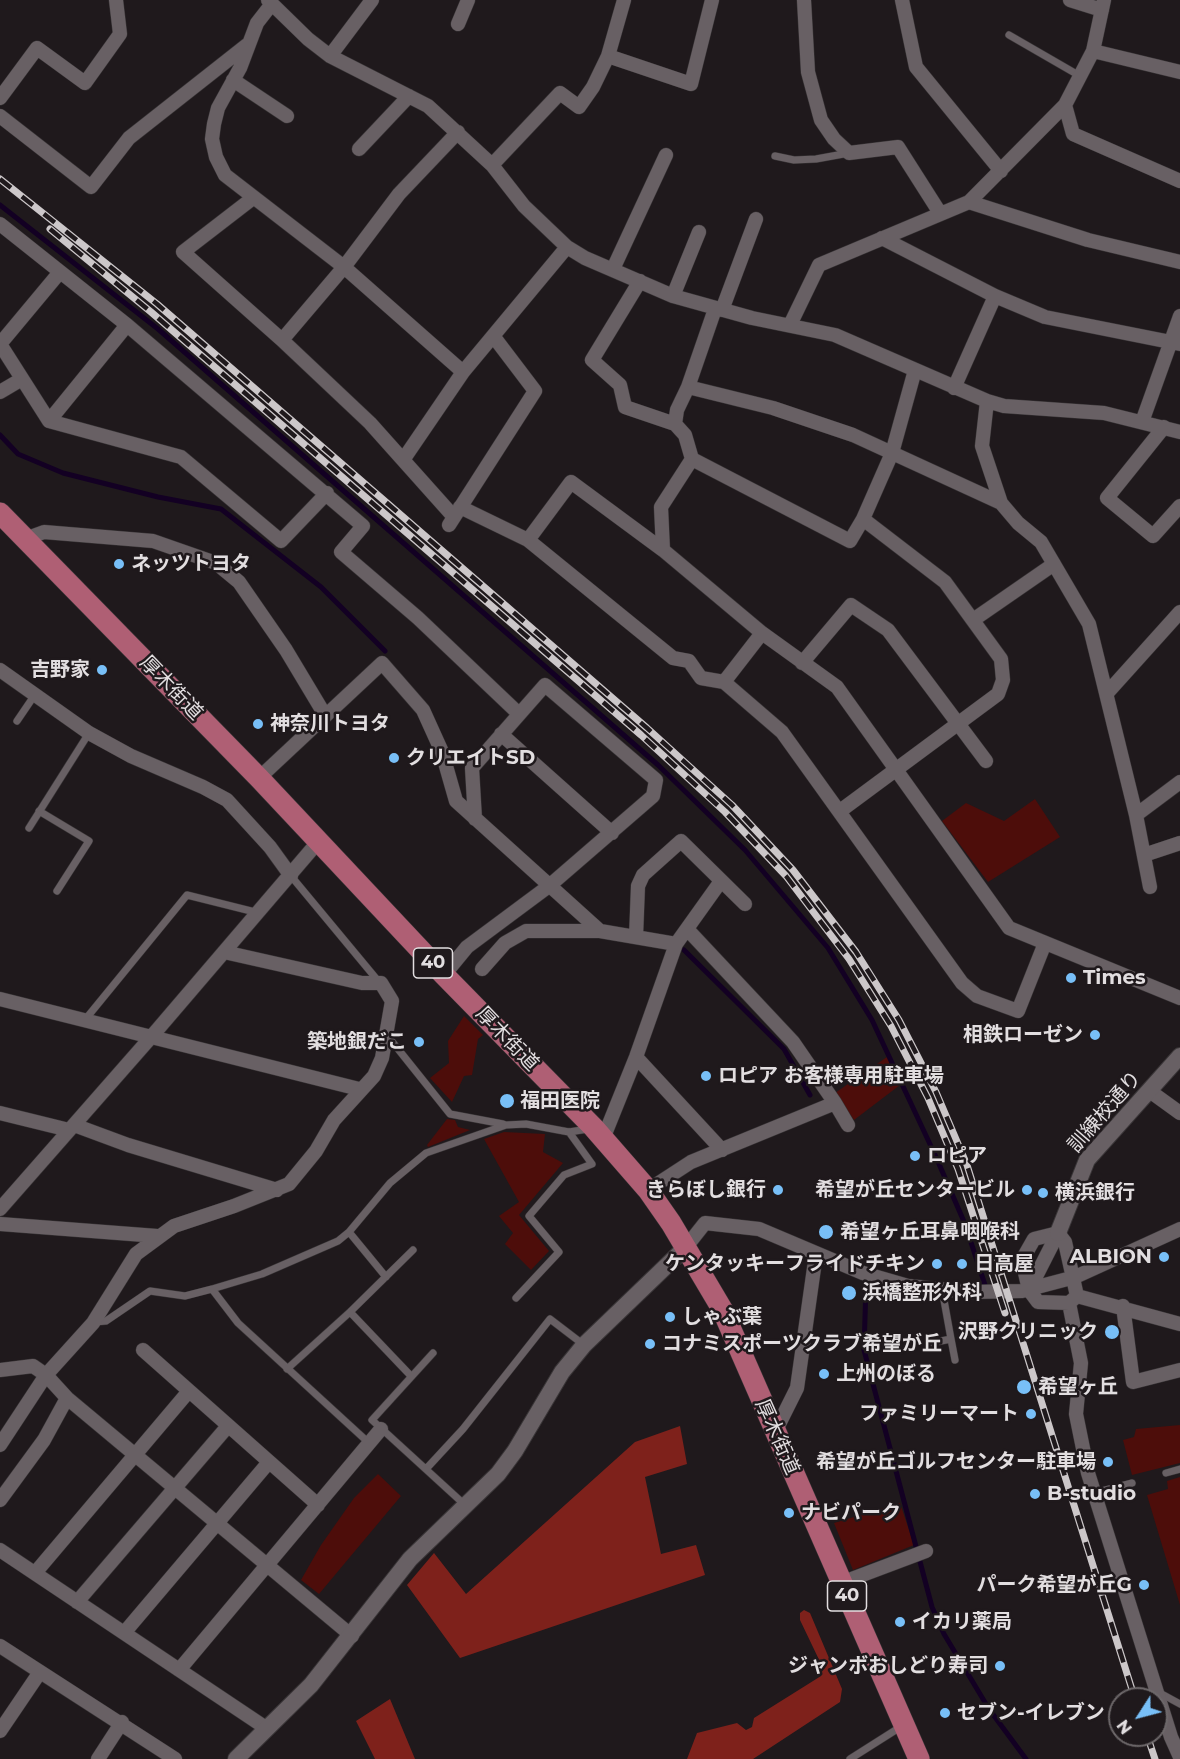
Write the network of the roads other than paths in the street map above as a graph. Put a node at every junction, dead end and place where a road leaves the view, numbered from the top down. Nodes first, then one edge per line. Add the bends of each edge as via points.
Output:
1 (116, 0) edge
2 (372, 0) edge
3 (468, 0) edge
4 (624, 0) edge
5 (712, 0) edge
6 (804, 0) edge
7 (902, 0) edge
8 (1070, 0) edge
9 (270, 2) edge
10 (1103, 5) edge
11 (458, 24) dead end
12 (1009, 35) dead end
13 (246, 45) junction
14 (1093, 51) junction
15 (330, 56) junction
16 (608, 56) junction
17 (1180, 72) edge
18 (1080, 76) junction
19 (233, 80) junction
20 (409, 96) junction
21 (0, 98) edge
22 (1065, 105) junction
23 (0, 116) edge
24 (287, 116) dead end
25 (458, 132) junction
26 (359, 149) dead end
27 (849, 153) junction
28 (666, 155) dead end
29 (775, 156) dead end
30 (492, 165) junction
31 (1001, 171) junction
32 (1180, 181) edge
33 (253, 198) junction
34 (969, 202) junction
35 (940, 213) junction
36 (756, 219) dead end
37 (0, 224) edge
38 (699, 232) dead end
39 (882, 238) junction
40 (567, 247) junction
41 (1180, 262) edge
42 (344, 267) junction
43 (613, 269) junction
44 (60, 272) junction
45 (640, 281) junction
46 (674, 296) junction
47 (995, 296) junction
48 (719, 310) junction
49 (1180, 316) edge
50 (790, 325) junction
51 (127, 326) junction
52 (494, 338) junction
53 (282, 340) junction
54 (1176, 343) edge
55 (0, 344) edge
56 (915, 370) junction
57 (462, 372) junction
58 (22, 379) junction
59 (688, 387) junction
60 (954, 388) junction
61 (0, 392) edge
62 (987, 401) junction
63 (49, 421) junction
64 (1142, 422) junction
65 (675, 424) junction
66 (1164, 427) junction
67 (1180, 432) edge
68 (892, 453) junction
69 (692, 459) junction
70 (403, 460) junction
71 (327, 493) junction
72 (1001, 504) junction
73 (1180, 506) edge
74 (0, 513) edge
75 (454, 516) junction
76 (863, 519) junction
77 (25, 539) junction
78 (528, 540) junction
79 (663, 550) junction
80 (1054, 564) junction
81 (1180, 612) edge
82 (973, 620) junction
83 (762, 633) junction
84 (802, 663) junction
85 (0, 670) edge
86 (724, 682) junction
87 (1108, 692) junction
88 (34, 696) junction
89 (518, 713) junction
90 (325, 715) junction
91 (17, 721) dead end
92 (959, 725) junction
93 (89, 733) junction
94 (501, 734) junction
95 (986, 761) dead end
96 (898, 769) junction
97 (259, 778) junction
98 (1180, 782) edge
99 (39, 811) junction
100 (840, 811) junction
101 (1136, 815) junction
102 (475, 819) junction
103 (29, 828) dead end
104 (612, 833) junction
105 (318, 842) junction
106 (1180, 843) edge
107 (1144, 855) junction
108 (291, 876) junction
109 (721, 881) junction
110 (549, 886) junction
111 (1150, 887) dead end
112 (57, 891) dead end
113 (745, 904) dead end
114 (259, 913) junction
115 (687, 929) junction
116 (600, 931) junction
117 (636, 938) junction
118 (1045, 943) junction
119 (676, 944) junction
120 (224, 952) junction
121 (482, 969) dead end
122 (444, 975) junction
123 (381, 983) junction
124 (1180, 998) edge
125 (0, 999) edge
126 (84, 1021) junction
127 (386, 1034) junction
128 (152, 1036) junction
129 (1180, 1056) edge
130 (636, 1057) junction
131 (359, 1089) junction
132 (1151, 1092) junction
133 (835, 1103) junction
134 (0, 1113) edge
135 (1180, 1113) edge
136 (506, 1125) junction
137 (848, 1125) dead end
138 (72, 1128) junction
139 (569, 1132) junction
140 (598, 1133) junction
141 (722, 1150) junction
142 (277, 1190) junction
143 (648, 1190) junction
144 (0, 1209) edge
145 (0, 1224) edge
146 (1180, 1229) edge
147 (349, 1232) junction
148 (1058, 1233) junction
149 (158, 1236) junction
150 (686, 1247) junction
151 (413, 1250) dead end
152 (816, 1254) junction
153 (386, 1277) junction
154 (1075, 1277) junction
155 (212, 1289) junction
156 (942, 1289) junction
157 (1029, 1290) junction
158 (516, 1298) dead end
159 (1073, 1300) junction
160 (1123, 1306) junction
161 (350, 1312) junction
162 (93, 1323) junction
163 (1180, 1324) edge
164 (951, 1339) junction
165 (931, 1343) dead end
166 (584, 1345) junction
167 (143, 1350) dead end
168 (434, 1353) dead end
169 (955, 1360) dead end
170 (286, 1369) junction
171 (0, 1370) edge
172 (1180, 1370) edge
173 (46, 1375) junction
174 (411, 1376) junction
175 (189, 1390) junction
176 (67, 1398) junction
177 (228, 1426) junction
178 (381, 1429) junction
179 (775, 1432) junction
180 (369, 1443) junction
181 (0, 1444) edge
182 (134, 1452) junction
183 (269, 1462) junction
184 (426, 1469) junction
185 (1180, 1469) edge
186 (1166, 1473) dead end
187 (1132, 1483) dead end
188 (176, 1487) junction
189 (1095, 1493) junction
190 (0, 1500) edge
191 (318, 1505) junction
192 (465, 1505) junction
193 (218, 1522) junction
194 (0, 1550) edge
195 (926, 1551) dead end
196 (267, 1565) junction
197 (35, 1573) junction
198 (841, 1583) junction
199 (77, 1602) junction
200 (123, 1633) junction
201 (352, 1636) junction
202 (0, 1646) edge
203 (179, 1670) junction
204 (40, 1672) junction
205 (1155, 1687) edge
206 (122, 1722) junction
207 (1168, 1723) edge
208 (904, 1725) junction
209 (266, 1728) junction
210 (0, 1731) edge
211 (1180, 1755) edge
212 (98, 1759) edge
213 (176, 1759) edge
214 (236, 1759) edge
215 (850, 1759) edge
216 (919, 1759) edge

1 - 21 street via 120,34 85,83 37,48
2 - 15 street
3 - 11 street
4 - 16 street
5 - 16 street via 691,84
6 - 27 street via 813,97 821,120
7 - 31 street via 916,67
8 - 10 street
9 - 13 street
9 - 15 street
10 - 14 street
12 - 18 lane
13 - 19 street
13 - 23 street via 129,138 91,187
14 - 17 street
14 - 18 street
15 - 20 street
16 - 30 street via 579,107 560,93
18 - 22 street
19 - 24 street
19 - 33 street via 218,108 212,139 225,175
20 - 25 street via 428,106
20 - 26 street
22 - 31 street
22 - 32 street via 1073,134
25 - 30 street
25 - 42 street via 399,194
27 - 29 lane via 794,160
27 - 35 street via 898,147
28 - 43 street
30 - 40 street via 524,206
31 - 34 street
33 - 42 street
33 - 53 street via 183,252
34 - 35 street
34 - 41 street via 1088,240
35 - 39 street
36 - 48 street
37 - 44 street
38 - 46 street
39 - 47 street
39 - 50 street via 819,265
40 - 43 street
40 - 52 street
42 - 53 street
42 - 57 street
43 - 45 street
44 - 51 street
44 - 55 street
45 - 46 street
45 - 65 street via 592,360 620,385 625,407
46 - 48 street
47 - 54 street via 1045,317
47 - 60 street
48 - 50 street
48 - 59 street
49 - 54 street
50 - 56 street via 835,335
51 - 63 street
51 - 71 street
52 - 57 street
52 - 75 street via 535,391
53 - 70 street via 370,423
54 - 64 street
55 - 58 street
56 - 60 street
56 - 68 street
57 - 70 street
58 - 61 street
58 - 63 street
59 - 65 street
59 - 68 street via 773,408 853,435
60 - 62 street
62 - 64 street via 1004,406 1104,413
62 - 72 street via 982,446
63 - 71 street via 181,457 281,541
64 - 66 street
65 - 69 street via 685,435
66 - 67 street
66 - 73 street via 1107,498 1153,536
68 - 72 street
68 - 76 street
69 - 76 street via 850,541
69 - 79 street via 662,507
70 - 75 street
71 - 89 street via 363,526 341,552
72 - 80 street via 1041,542
74 - 77 main road, 厚木街道 / 40
75 - 78 street
76 - 82 street via 945,582
77 - 90 street via 44,532 153,540 216,563 238,582
77 - 97 main road, 厚木街道 / 40
78 - 79 street via 571,482
78 - 86 street via 673,658 689,661 701,678
79 - 83 street
80 - 82 street
80 - 87 street via 1089,624
81 - 87 street
82 - 92 street via 1001,659 1003,680 998,694
83 - 84 street
83 - 86 street
84 - 92 street via 851,605 888,630
84 - 96 street via 837,687
85 - 88 street
86 - 100 street via 782,732
87 - 101 street
88 - 91 lane
88 - 93 street
89 - 94 street
89 - 104 street via 545,685 656,780 653,796
90 - 97 street
90 - 102 street via 382,663 423,710 442,752 456,801
92 - 95 street
92 - 96 street
93 - 99 lane
93 - 108 street via 227,800
94 - 102 street via 472,768
94 - 104 street
96 - 100 street
96 - 118 street via 1009,928
97 - 105 main road, 厚木街道 / 40
98 - 101 street
99 - 103 lane
99 - 112 lane via 89,841
100 - 118 street via 962,983 978,996 1018,1011
101 - 107 street
102 - 110 street
104 - 110 street
105 - 108 street
105 - 122 main road, 厚木街道 / 40
106 - 107 street
107 - 111 street
108 - 114 street
108 - 123 lane
109 - 113 street
109 - 115 street
109 - 117 street via 681,841 644,875 638,886
110 - 116 street
110 - 122 street via 467,947
114 - 120 street
114 - 126 lane via 187,895
115 - 119 street
115 - 133 street via 793,1042
116 - 117 street
116 - 121 street via 526,931 505,943
117 - 119 street
118 - 124 street
119 - 130 street
120 - 123 street via 362,983
120 - 128 street
122 - 140 main road, 厚木街道 / 40
123 - 127 street via 392,1000
125 - 126 street
126 - 128 street
127 - 131 street via 374,1076
127 - 136 lane via 450,1114
128 - 131 street
128 - 138 street
129 - 132 street, 訓練校通り
130 - 140 street
130 - 141 street
131 - 142 street via 289,1184
132 - 135 street
132 - 148 street, 訓練校通り via 1087,1160
133 - 137 street
133 - 141 street
134 - 138 street
136 - 139 lane via 526,1124
136 - 147 lane via 426,1153 390,1183
138 - 142 street
138 - 144 street
139 - 140 lane
139 - 158 lane via 592,1164 564,1175 529,1216 559,1252
140 - 143 main road, 厚木街道 / 40
141 - 143 street via 691,1162
142 - 149 street via 194,1218
143 - 150 main road, 厚木街道 / 40
145 - 149 street
146 - 154 street
147 - 153 lane
147 - 155 lane via 338,1241 285,1264
148 - 154 street via 1065,1242
148 - 157 street
148 - 157 street via 1034,1239 1022,1260
149 - 162 street via 136,1254
150 - 152 street via 705,1223 759,1229
150 - 166 street
150 - 179 main road, 厚木街道 / 40 via 722,1309
151 - 153 lane
152 - 156 street via 908,1286
152 - 179 street via 797,1388
153 - 161 lane
154 - 157 street
154 - 159 street
155 - 162 lane via 185,1296 150,1291 106,1321
155 - 170 lane via 238,1323
156 - 157 street
156 - 164 lane
157 - 159 street via 1038,1302
159 - 160 street
159 - 189 street via 1081,1363 1076,1414
160 - 163 street
160 - 172 street via 1133,1382
161 - 170 lane
161 - 174 lane
162 - 173 street
164 - 165 lane
164 - 169 lane
166 - 184 lane via 550,1319 463,1429
166 - 192 street via 541,1404 510,1459
167 - 175 street
168 - 174 lane
170 - 180 lane
171 - 173 street via 33,1366
173 - 176 street
173 - 181 street
174 - 178 lane via 372,1420
175 - 177 street
175 - 182 street
176 - 182 street
176 - 190 street via 44,1440
177 - 183 street
177 - 188 street
178 - 180 street
178 - 184 lane
179 - 198 main road, 厚木街道 / 40
180 - 191 street
182 - 188 street
182 - 197 street
183 - 191 street
183 - 193 street
184 - 192 lane
185 - 186 lane
187 - 189 lane
188 - 193 street
188 - 199 street
189 - 205 street
191 - 196 street
192 - 201 street via 410,1559
193 - 196 street
193 - 200 street
194 - 197 street
195 - 198 street
196 - 201 street
196 - 203 street
197 - 199 street
198 - 208 main road, 厚木街道 / 40
199 - 200 street
200 - 203 street
201 - 209 street via 311,1685
202 - 204 street
203 - 209 street
204 - 206 street
204 - 210 street
206 - 212 street
206 - 213 street
207 - 211 street
208 - 215 lane
208 - 216 main road, 厚木街道 / 40
209 - 214 street

